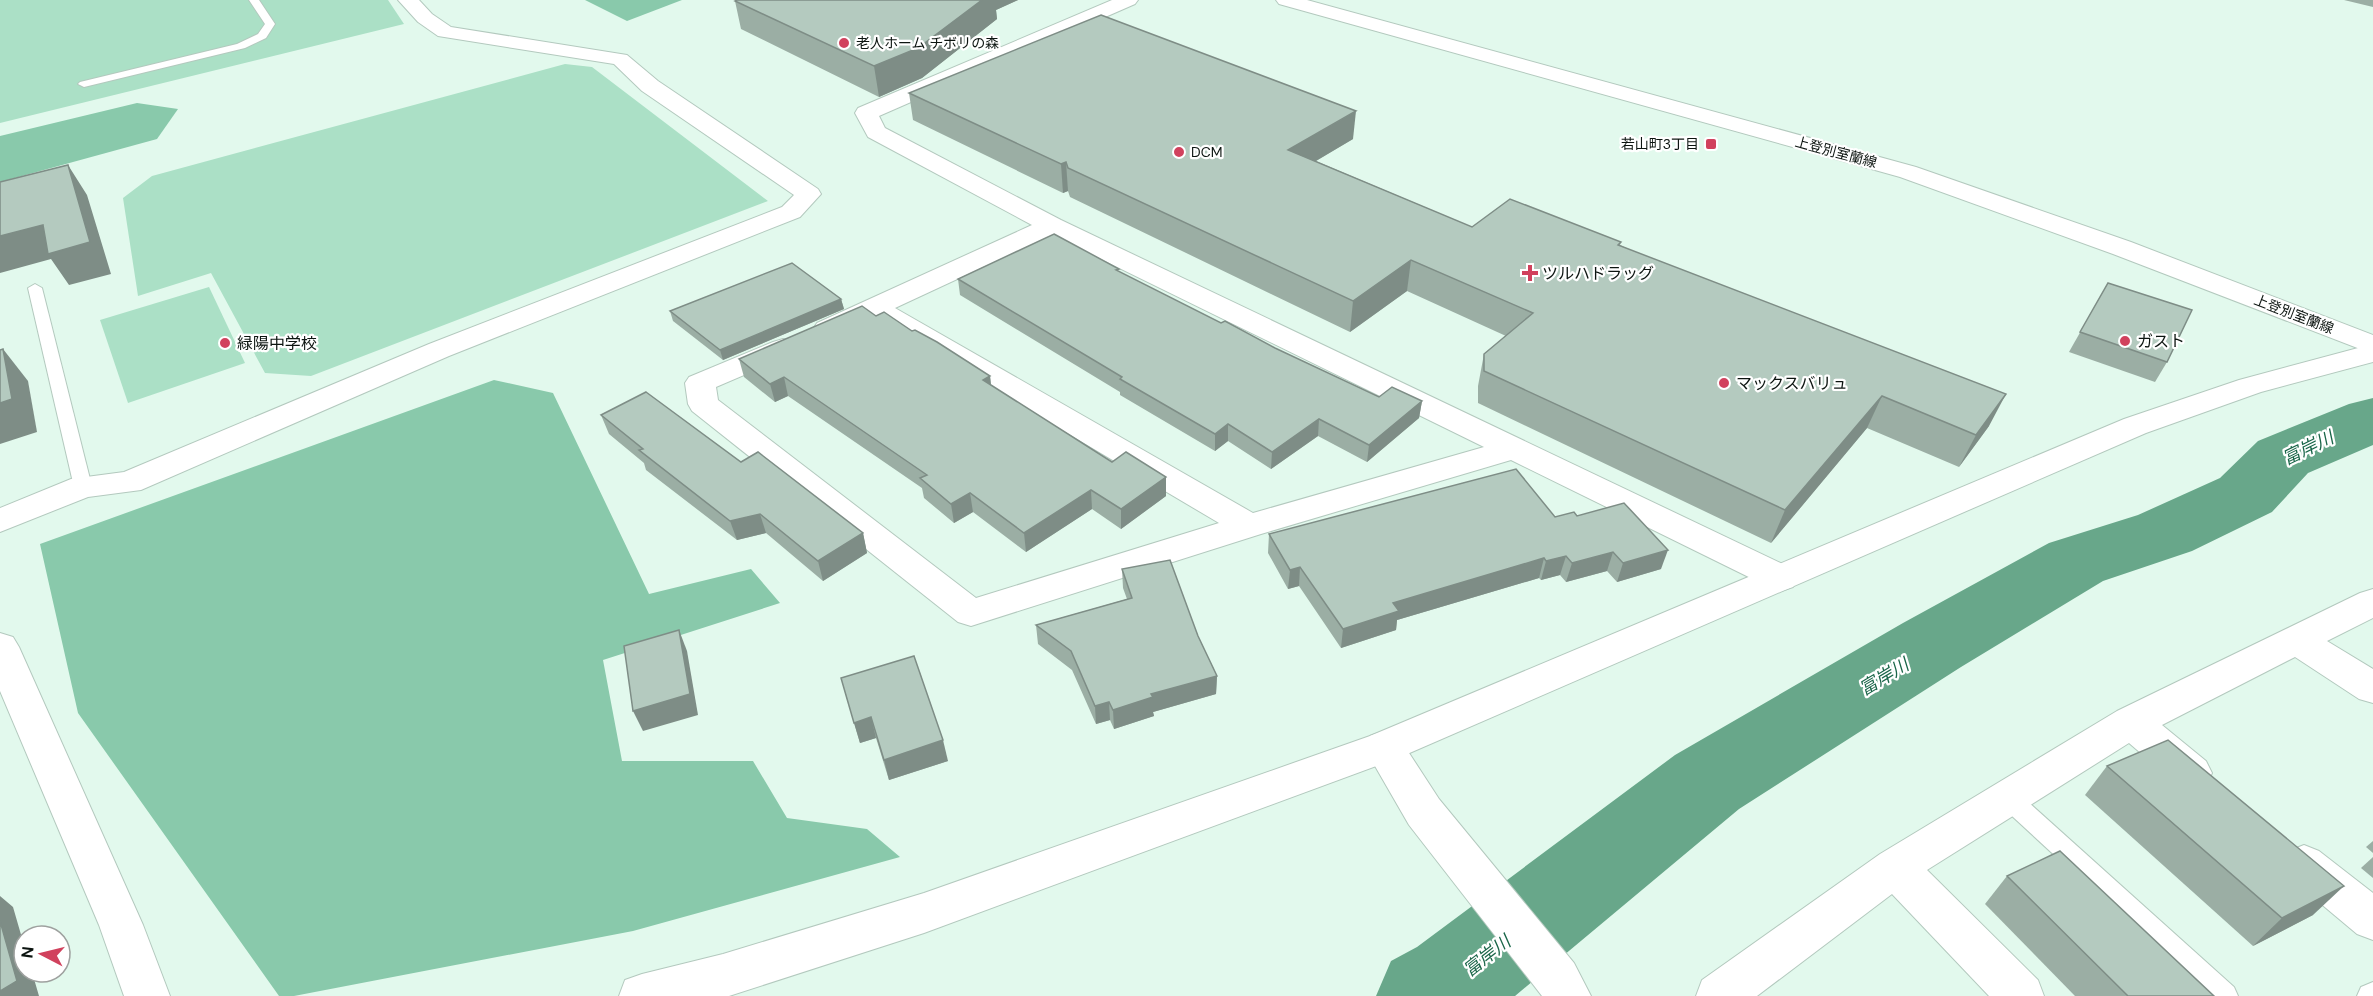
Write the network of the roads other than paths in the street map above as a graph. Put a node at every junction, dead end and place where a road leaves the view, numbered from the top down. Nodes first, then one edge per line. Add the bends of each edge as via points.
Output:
1 (254, 0) edge
2 (408, 0) edge
3 (1128, 0) edge
4 (1286, 0) edge
5 (84, 84) dead end
6 (1052, 225) junction
7 (35, 288) dead end
8 (875, 308) junction
9 (2373, 345) edge
10 (2373, 353) edge
11 (1514, 449) junction
12 (83, 487) junction
13 (0, 521) edge
14 (1249, 526) junction
15 (1781, 578) junction
16 (2373, 602) edge
17 (2296, 640) junction
18 (0, 647) edge
19 (2373, 688) edge
20 (2131, 722) junction
21 (1384, 747) junction
22 (2221, 796) edge
23 (2008, 798) junction
24 (2274, 840) edge
25 (1895, 867) junction
26 (2373, 920) edge
27 (1563, 988) edge
28 (147, 996) edge
29 (642, 996) edge
30 (1719, 996) edge
31 (2021, 996) edge
32 (2225, 996) edge

1 - 5 lane via 270,24 262,36 241,46
2 - 12 street via 424,18 445,32 620,59 650,86 809,194 791,212 439,350 129,482
3 - 6 street via 866,113 876,132
4 - 9 street, 上登別室蘭線 via 1908,172 2122,248
6 - 8 street
6 - 11 street
7 - 12 lane
8 - 14 street
8 - 14 street via 700,383 703,404 971,613
10 - 15 street via 2250,386 2135,426
11 - 14 street
11 - 15 street
12 - 13 street
15 - 21 street
16 - 17 street
17 - 19 street
17 - 20 street
18 - 28 street via 121,925
20 - 22 street
20 - 23 street
21 - 27 street via 1424,812
21 - 29 street via 924,913 723,976
23 - 25 street
23 - 32 lane
24 - 26 street
25 - 30 street
25 - 31 street

